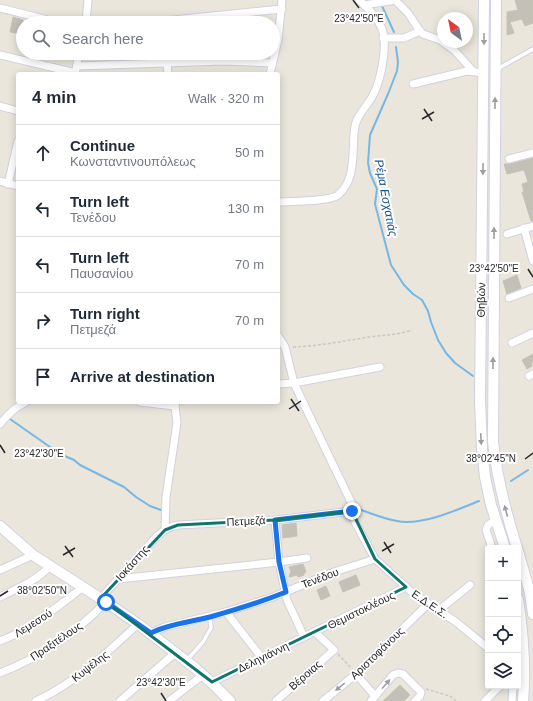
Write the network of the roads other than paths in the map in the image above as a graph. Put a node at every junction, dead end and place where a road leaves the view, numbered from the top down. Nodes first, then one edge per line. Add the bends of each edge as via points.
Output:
1 (88, 0) edge
2 (282, 0) edge
3 (396, 0) edge
4 (484, 0) edge
5 (496, 0) edge
6 (362, 2) edge
7 (0, 8) edge
8 (282, 9) junction
9 (32, 16) edge
10 (87, 16) edge
11 (213, 16) edge
12 (280, 24) edge
13 (420, 31) junction
14 (383, 38) junction
15 (533, 49) edge
16 (0, 55) edge
17 (16, 58) edge
18 (24, 60) edge
19 (78, 60) edge
20 (273, 60) edge
21 (167, 63) junction
22 (272, 63) junction
23 (76, 71) edge
24 (472, 71) junction
25 (168, 72) edge
26 (270, 72) edge
27 (496, 72) junction
28 (484, 73) junction
29 (413, 84) dead end
30 (0, 106) edge
31 (16, 110) edge
32 (16, 150) edge
33 (533, 153) edge
34 (509, 159) dead end
35 (0, 181) edge
36 (8, 184) junction
37 (16, 186) edge
38 (280, 202) edge
39 (533, 226) edge
40 (524, 228) junction
41 (507, 234) dead end
42 (533, 260) edge
43 (533, 289) edge
44 (509, 298) dead end
45 (533, 333) edge
46 (512, 344) dead end
47 (282, 345) edge
48 (380, 367) dead end
49 (294, 383) junction
50 (280, 384) edge
51 (22, 404) edge
52 (176, 404) edge
53 (0, 424) edge
54 (352, 511) junction
55 (275, 520) junction
56 (496, 520) junction
57 (165, 530) junction
58 (3, 532) edge
59 (491, 545) edge
60 (504, 545) edge
61 (516, 545) edge
62 (33, 555) junction
63 (307, 558) dead end
64 (375, 559) junction
65 (279, 562) junction
66 (521, 562) edge
67 (50, 566) junction
68 (0, 570) edge
69 (118, 579) junction
70 (470, 585) dead end
71 (83, 587) junction
72 (406, 588) junction
73 (286, 592) junction
74 (0, 597) edge
75 (104, 600) junction
76 (428, 604) junction
77 (439, 610) junction
78 (226, 612) junction
79 (533, 613) edge
80 (210, 617) junction
81 (138, 624) junction
82 (315, 632) junction
83 (151, 633) junction
84 (304, 637) junction
85 (0, 641) edge
86 (485, 645) edge
87 (176, 653) junction
88 (262, 658) junction
89 (186, 660) junction
90 (521, 663) edge
91 (0, 673) edge
92 (356, 674) junction
93 (203, 675) junction
94 (212, 682) junction
95 (497, 689) edge
96 (513, 689) edge
97 (373, 699) edge
98 (36, 701) edge
99 (120, 701) edge
100 (169, 701) edge
101 (230, 701) edge
102 (276, 701) edge
103 (323, 701) edge
104 (415, 701) edge
105 (486, 701) edge
106 (512, 701) edge
107 (523, 701) edge

1 - 10 street
2 - 8 street
3 - 6 street
3 - 13 street
4 -> 28 main road, Θηβών
5 - 27 main road, Θηβών
6 - 14 street via 382,29
7 - 9 street
8 - 11 street
8 - 12 street
13 - 14 street via 404,38
13 - 24 street via 454,50
14 - 38 street via 383,69 372,97 355,124 352,173 349,179 334,197
15 - 27 lane
16 - 17 street
18 - 23 street
19 - 23 street
20 - 22 street
21 - 22 street
21 - 23 street
21 - 25 street
22 - 26 street
24 - 28 street
24 - 29 street
61 -> 27 main road, Θηβών via 501,492 494,442
28 -> 56 main road, Θηβών via 480,400 481,437 488,492
30 - 31 street
32 - 36 street
33 - 34 street
35 - 36 street
36 - 37 street
39 - 40 street
40 - 41 street
40 - 42 street
43 - 44 street
45 - 46 street
47 - 49 street, Ε.Δ.Ε.Σ.
48 - 49 street
49 - 50 street
49 - 54 street, Ε.Δ.Ε.Σ. via 351,502
51 - 53 street
52 - 57 street via 177,424 164,512
54 - 55 street, Πετμεζά
54 - 64 street, Ε.Δ.Ε.Σ.
55 - 57 street, Πετμεζά via 178,525
55 - 65 street
56 - 59 street via 488,525 486,530
56 - 60 main road, Θηβών
57 - 69 street, Ιοκάστης
58 - 62 main road
62 - 67 main road
62 - 68 street
63 - 65 street
64 - 72 street, Ε.Δ.Ε.Σ.
64 - 73 street, Τενέδου via 334,572
65 - 69 street
65 - 73 street
66 - 79 main road
67 - 71 main road
67 - 74 street via 36,578
69 - 75 street, Ιοκάστης
70 - 77 street
71 - 75 main road
71 - 85 street, Λεμεσού via 37,621
72 - 76 street, Ε.Δ.Ε.Σ.
72 - 82 street, Θεμιστοκλέους
73 - 78 street, Τενέδου
73 - 84 street via 290,608
75 - 81 main road
75 - 91 street, Πραξιτέλους via 87,620 50,647
76 - 77 street, Ε.Δ.Ε.Σ.
76 - 92 street, Αριστοφάνους
77 - 86 street, Ε.Δ.Ε.Σ.
78 - 80 street, Τενέδου
78 - 88 street
80 - 83 street, Τενέδου via 165,627
80 - 89 lane via 211,628 203,642
81 - 83 main road
81 - 98 street, Κυψέλης via 81,673
82 - 84 street, Δεληγιάννη
82 - 102 street, Βέροιας via 334,650
83 - 87 main road
84 - 88 street, Δεληγιάννη
87 - 89 main road
87 - 99 street
88 - 94 street, Δεληγιάννη
89 - 93 main road
90 - 107 main road
92 - 97 street
92 -> 103 street, Αριστοφάνους
93 - 94 main road
93 - 100 street
94 - 101 main road
95 - 105 street
96 - 106 street
97 -> 104 street via 393,675 398,673 403,674 421,692

